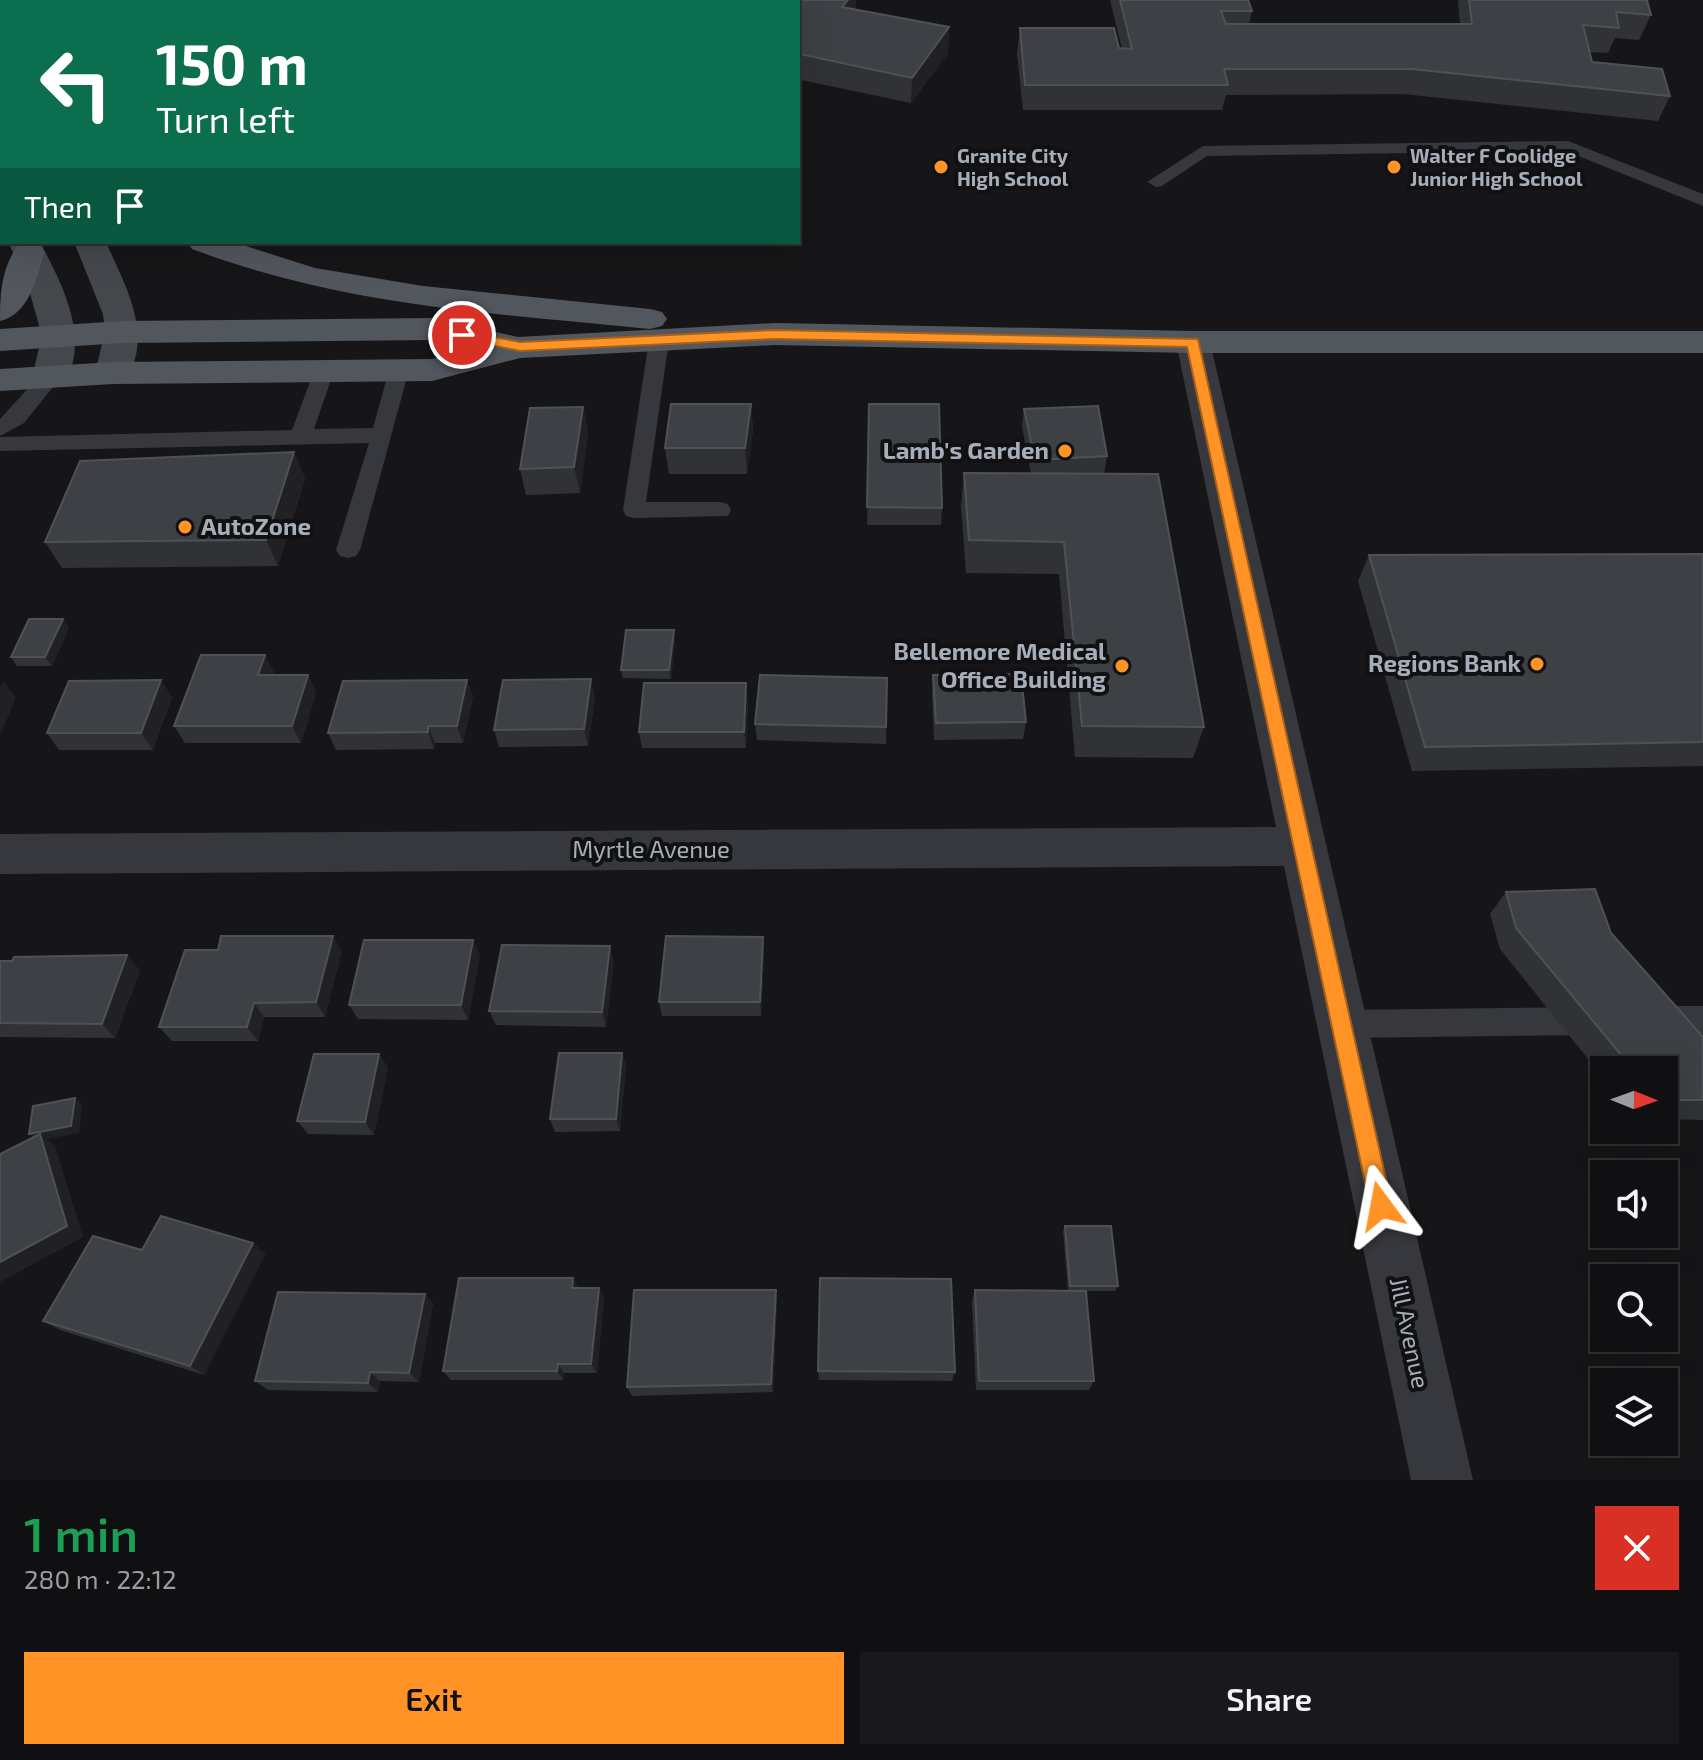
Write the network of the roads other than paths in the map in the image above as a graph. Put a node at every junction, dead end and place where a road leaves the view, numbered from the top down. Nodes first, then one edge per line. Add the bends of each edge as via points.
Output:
1 (1156, 182) dead end
2 (1703, 200) edge
3 (91, 244) edge
4 (209, 244) edge
5 (26, 247) edge
6 (0, 311) edge
7 (122, 332) junction
8 (775, 334) junction
9 (59, 336) junction
10 (0, 340) edge
11 (659, 340) junction
12 (1193, 342) junction
13 (1703, 342) edge
14 (520, 347) junction
15 (399, 370) junction
16 (324, 371) junction
17 (113, 373) junction
18 (50, 377) junction
19 (0, 380) edge
20 (0, 429) edge
21 (382, 435) junction
22 (300, 437) junction
23 (0, 444) edge
24 (720, 510) dead end
25 (348, 550) dead end
26 (1301, 846) junction
27 (0, 854) edge
28 (1703, 1020) edge
29 (1341, 1024) junction
30 (1442, 1480) edge

1 - 2 lane via 1203,151 1568,146
3 - 7 main road via 120,314
4 - 8 main road via 292,272 429,298
5 - 6 main road via 11,299
5 - 9 main road via 43,279
7 - 9 main road
7 - 14 main road via 433,329
7 - 17 main road
8 - 11 main road
8 - 12 main road
9 - 10 main road
9 - 18 main road
11 - 14 main road
11 - 24 lane via 634,510
12 - 13 main road
12 - 26 street, Jill Avenue
14 - 15 main road via 432,370
15 - 16 main road
15 - 21 lane
16 - 17 main road
16 - 22 lane
17 - 18 main road
18 - 19 main road
18 - 20 lane
21 - 22 lane
21 - 25 lane
22 - 23 lane
26 - 27 street, Myrtle Avenue
26 - 29 street, Jill Avenue
28 - 29 lane
29 - 30 street, Jill Avenue

